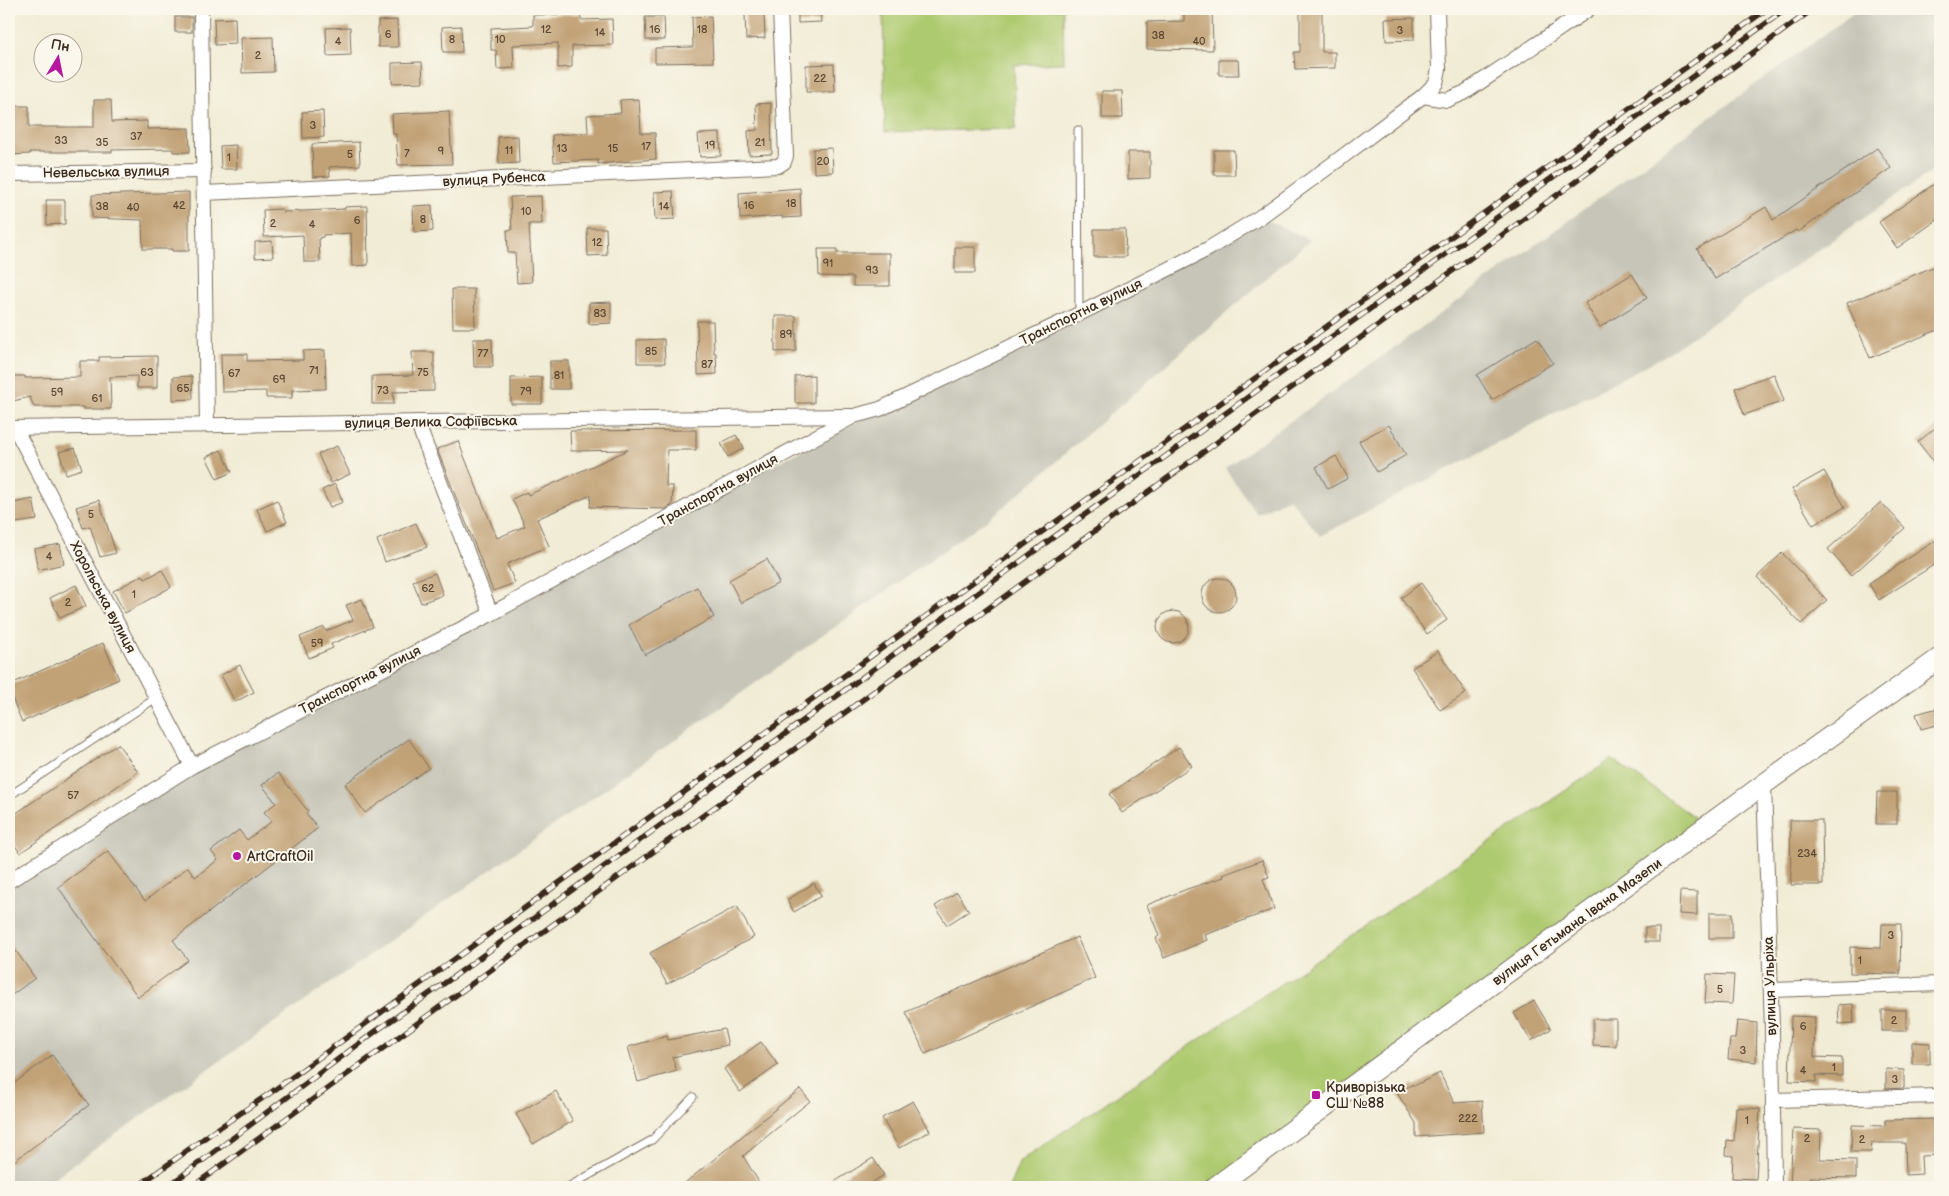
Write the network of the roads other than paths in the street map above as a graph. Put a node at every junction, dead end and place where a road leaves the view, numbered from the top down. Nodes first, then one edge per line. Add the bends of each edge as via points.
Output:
1 (201, 9) edge
2 (780, 9) edge
3 (1437, 9) edge
4 (1589, 9) edge
5 (1423, 96) junction
6 (1078, 130) dead end
7 (204, 171) junction
8 (9, 174) edge
9 (204, 193) junction
10 (1079, 314) junction
11 (854, 416) junction
12 (417, 422) junction
13 (207, 425) junction
14 (12, 428) edge
15 (491, 614) junction
16 (1940, 658) edge
17 (156, 698) junction
18 (192, 766) junction
19 (1764, 784) junction
20 (9, 796) edge
21 (9, 881) edge
22 (1940, 984) edge
23 (1771, 990) junction
24 (1940, 1096) edge
25 (693, 1097) dead end
26 (1773, 1100) junction
27 (568, 1187) edge
28 (1215, 1187) edge
29 (1774, 1187) edge

1 - 7 street
2 - 9 street, вулиця Рубенса via 786,156 778,166
3 - 5 street, Транспортна вулиця via 1439,69 1436,83
4 - 5 street via 1464,93 1447,100
5 - 10 street, Транспортна вулиця via 1260,217 1208,249
6 - 10 lane
7 - 8 street, Невельська вулиця
7 - 9 street
9 - 13 street
10 - 11 street, Транспортна вулиця via 880,409
11 - 12 street, вулиця Велика Софіївська
11 - 15 street, Транспортна вулиця
12 - 13 street, вулиця Велика Софіївська
12 - 15 street
13 - 14 street, вулиця Велика Софіївська
14 - 17 street, Хорольська вулиця
15 - 18 street, Транспортна вулиця
16 - 19 main road, вулиця Гетьмана Івана Мазепи
17 - 18 street, Хорольська вулиця
17 - 20 lane
18 - 21 street, Транспортна вулиця
19 - 23 street, вулиця Ульріха
19 - 28 main road, вулиця Гетьмана Івана Мазепи
22 - 23 street
23 - 26 street, вулиця Ульріха
24 - 26 street
25 - 27 lane via 652,1140
26 - 29 street, вулиця Ульріха

